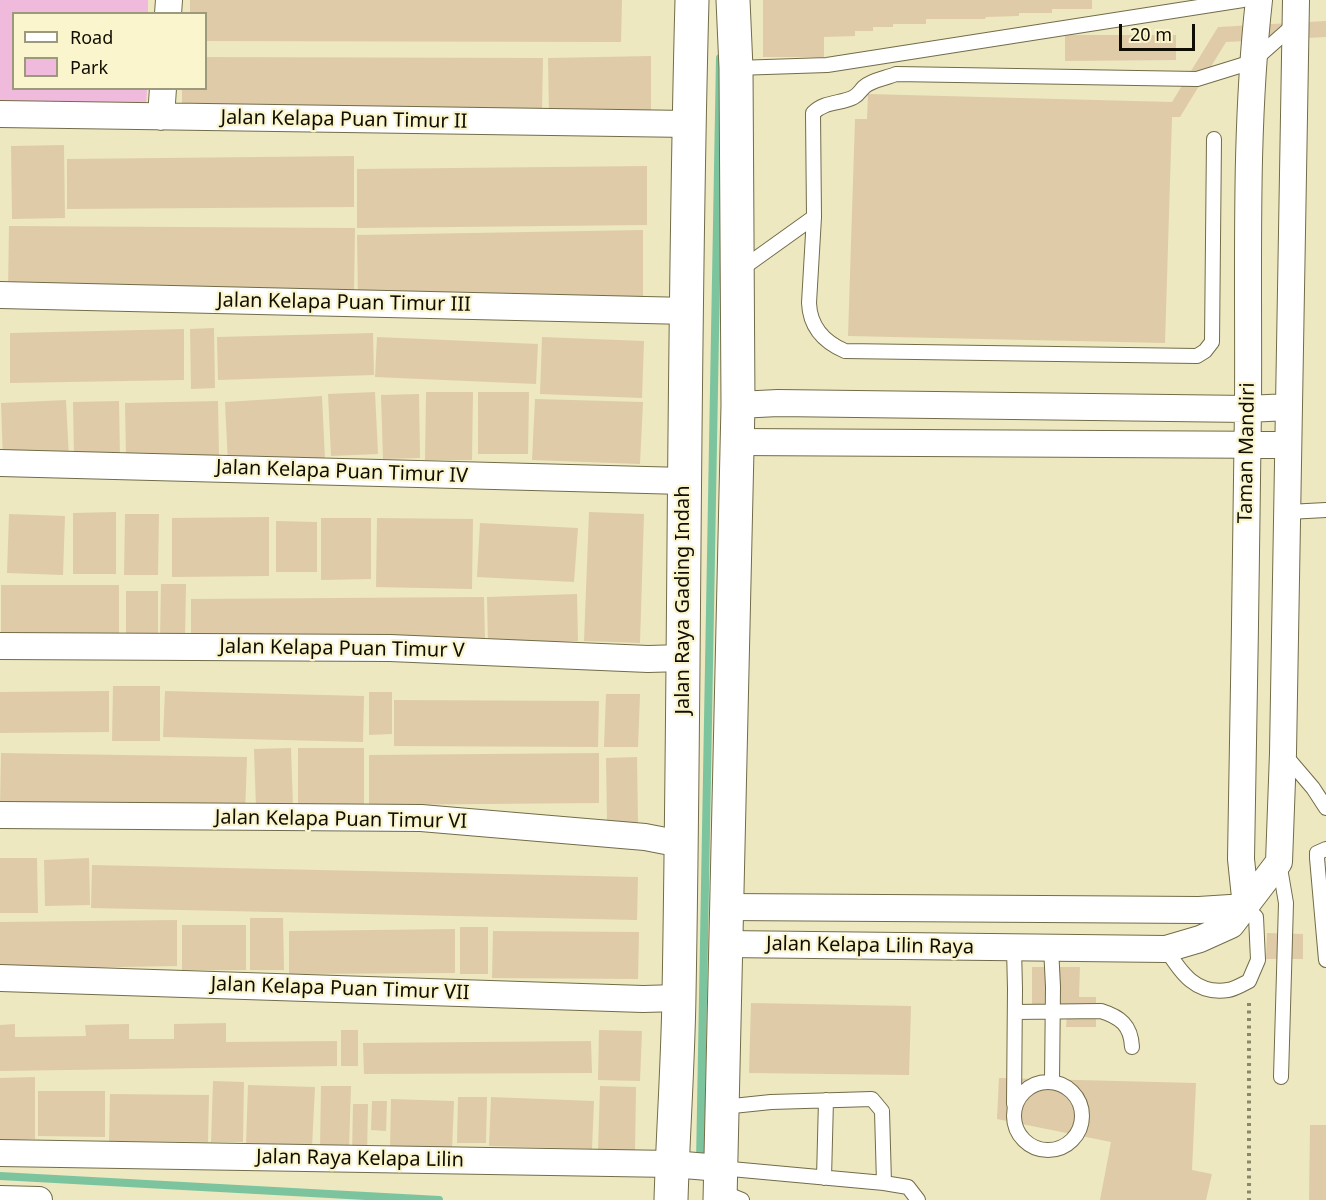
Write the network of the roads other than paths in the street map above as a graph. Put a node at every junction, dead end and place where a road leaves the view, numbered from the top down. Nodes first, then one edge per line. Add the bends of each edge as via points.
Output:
1 (692, 0) edge
2 (734, 0) edge
3 (1243, 0) edge
4 (1259, 0) edge
5 (1296, 12) edge
6 (1252, 62) junction
7 (736, 68) junction
8 (163, 90) edge
9 (0, 114) edge
10 (161, 117) junction
11 (689, 124) junction
12 (1214, 139) dead end
13 (814, 217) junction
14 (737, 272) junction
15 (0, 295) edge
16 (688, 311) junction
17 (738, 405) junction
18 (1058, 406) junction
19 (1288, 407) junction
20 (1248, 409) junction
21 (736, 442) junction
22 (1058, 444) junction
23 (1247, 444) junction
24 (1288, 445) junction
25 (0, 463) edge
26 (684, 481) junction
27 (1326, 510) edge
28 (1288, 512) junction
29 (0, 646) edge
30 (683, 658) junction
31 (1283, 753) junction
32 (1326, 808) edge
33 (0, 815) edge
34 (681, 844) junction
35 (1326, 849) edge
36 (1279, 862) junction
37 (727, 907) junction
38 (1013, 909) junction
39 (1051, 909) junction
40 (1239, 916) junction
41 (725, 944) junction
42 (1051, 947) junction
43 (1014, 948) junction
44 (1166, 949) junction
45 (1326, 960) edge
46 (0, 978) edge
47 (679, 998) junction
48 (1015, 1012) junction
49 (1052, 1012) junction
50 (1132, 1047) dead end
51 (1281, 1077) dead end
52 (1052, 1081) junction
53 (826, 1100) junction
54 (723, 1107) junction
55 (1014, 1112) junction
56 (0, 1153) edge
57 (677, 1165) junction
58 (824, 1178) junction
59 (884, 1183) junction
60 (723, 1185) edge
61 (0, 1199) edge
62 (39, 1200) edge
63 (671, 1200) edge
64 (918, 1200) edge

1 - 11 street, Jalan Raya Gading Indah
2 - 7 street
3 - 7 lane via 826,65
4 - 6 street, Taman Mandiri
5 - 6 lane
5 - 19 street, Taman Mandiri
6 - 13 lane via 1197,79 896,74 865,86 849,100 822,106 813,113
6 - 20 street, Taman Mandiri
7 - 14 street
8 - 10 street
9 - 10 street, Jalan Kelapa Puan Timur II
10 - 11 street, Jalan Kelapa Puan Timur II
11 - 16 street, Jalan Raya Gading Indah
12 - 13 lane via 1212,342 1197,356 845,351 820,334 810,314
13 - 14 lane
14 - 17 street
15 - 16 street, Jalan Kelapa Puan Timur III
16 - 26 street, Jalan Raya Gading Indah
17 - 18 street
17 - 21 street
18 - 20 street
18 - 22 street
19 - 20 street
19 - 24 street, Taman Mandiri
20 - 23 street, Taman Mandiri
21 - 22 street
21 - 37 street
22 - 23 street
23 - 24 street
23 - 40 street, Taman Mandiri
24 - 28 street, Taman Mandiri
25 - 26 street, Jalan Kelapa Puan Timur IV
26 - 30 street, Jalan Raya Gading Indah
27 - 28 lane
28 - 31 street, Taman Mandiri
29 - 30 street, Jalan Kelapa Puan Timur V via 390,648
30 - 34 street, Jalan Raya Gading Indah
31 - 32 lane
31 - 36 street, Taman Mandiri
33 - 34 street, Jalan Kelapa Puan Timur VI via 421,818 645,837
34 - 47 street, Jalan Raya Gading Indah
35 - 45 lane via 1317,853 1317,858
36 - 40 street
36 - 51 lane via 1286,903
37 - 38 street, Jalan Kelapa Lilin Raya
37 - 41 street
38 - 39 street, Jalan Kelapa Lilin Raya
38 - 43 street
39 - 40 street, Jalan Kelapa Lilin Raya via 1199,910
39 - 42 street
40 - 44 street, Jalan Kelapa Lilin Raya via 1200,939
40 - 44 lane via 1256,917 1258,960 1249,981 1228,990 1202,989 1181,972
41 - 43 street, Jalan Kelapa Lilin Raya
41 - 54 street
42 - 43 street, Jalan Kelapa Lilin Raya
42 - 44 street, Jalan Kelapa Lilin Raya
42 - 49 lane
43 - 48 lane
46 - 47 street, Jalan Kelapa Puan Timur VII
47 - 57 street, Jalan Raya Gading Indah
48 - 49 lane
48 - 55 lane
49 - 50 lane via 1101,1011 1114,1015 1125,1023
49 - 52 lane
52 - 55 lane via 1034,1084 1020,1096
52 - 55 lane via 1068,1087 1080,1101 1083,1119 1077,1135 1063,1147 1046,1150 1028,1144 1017,1130
53 - 54 lane
53 - 58 lane
53 - 59 lane via 872,1099 882,1111
54 - 60 street
56 - 57 street, Jalan Raya Kelapa Lilin
57 - 60 street, Jalan Raya Kelapa Lilin
57 - 63 street, Jalan Raya Gading Indah
58 - 59 lane
58 - 60 lane
59 - 64 lane via 908,1187
61 - 62 street

